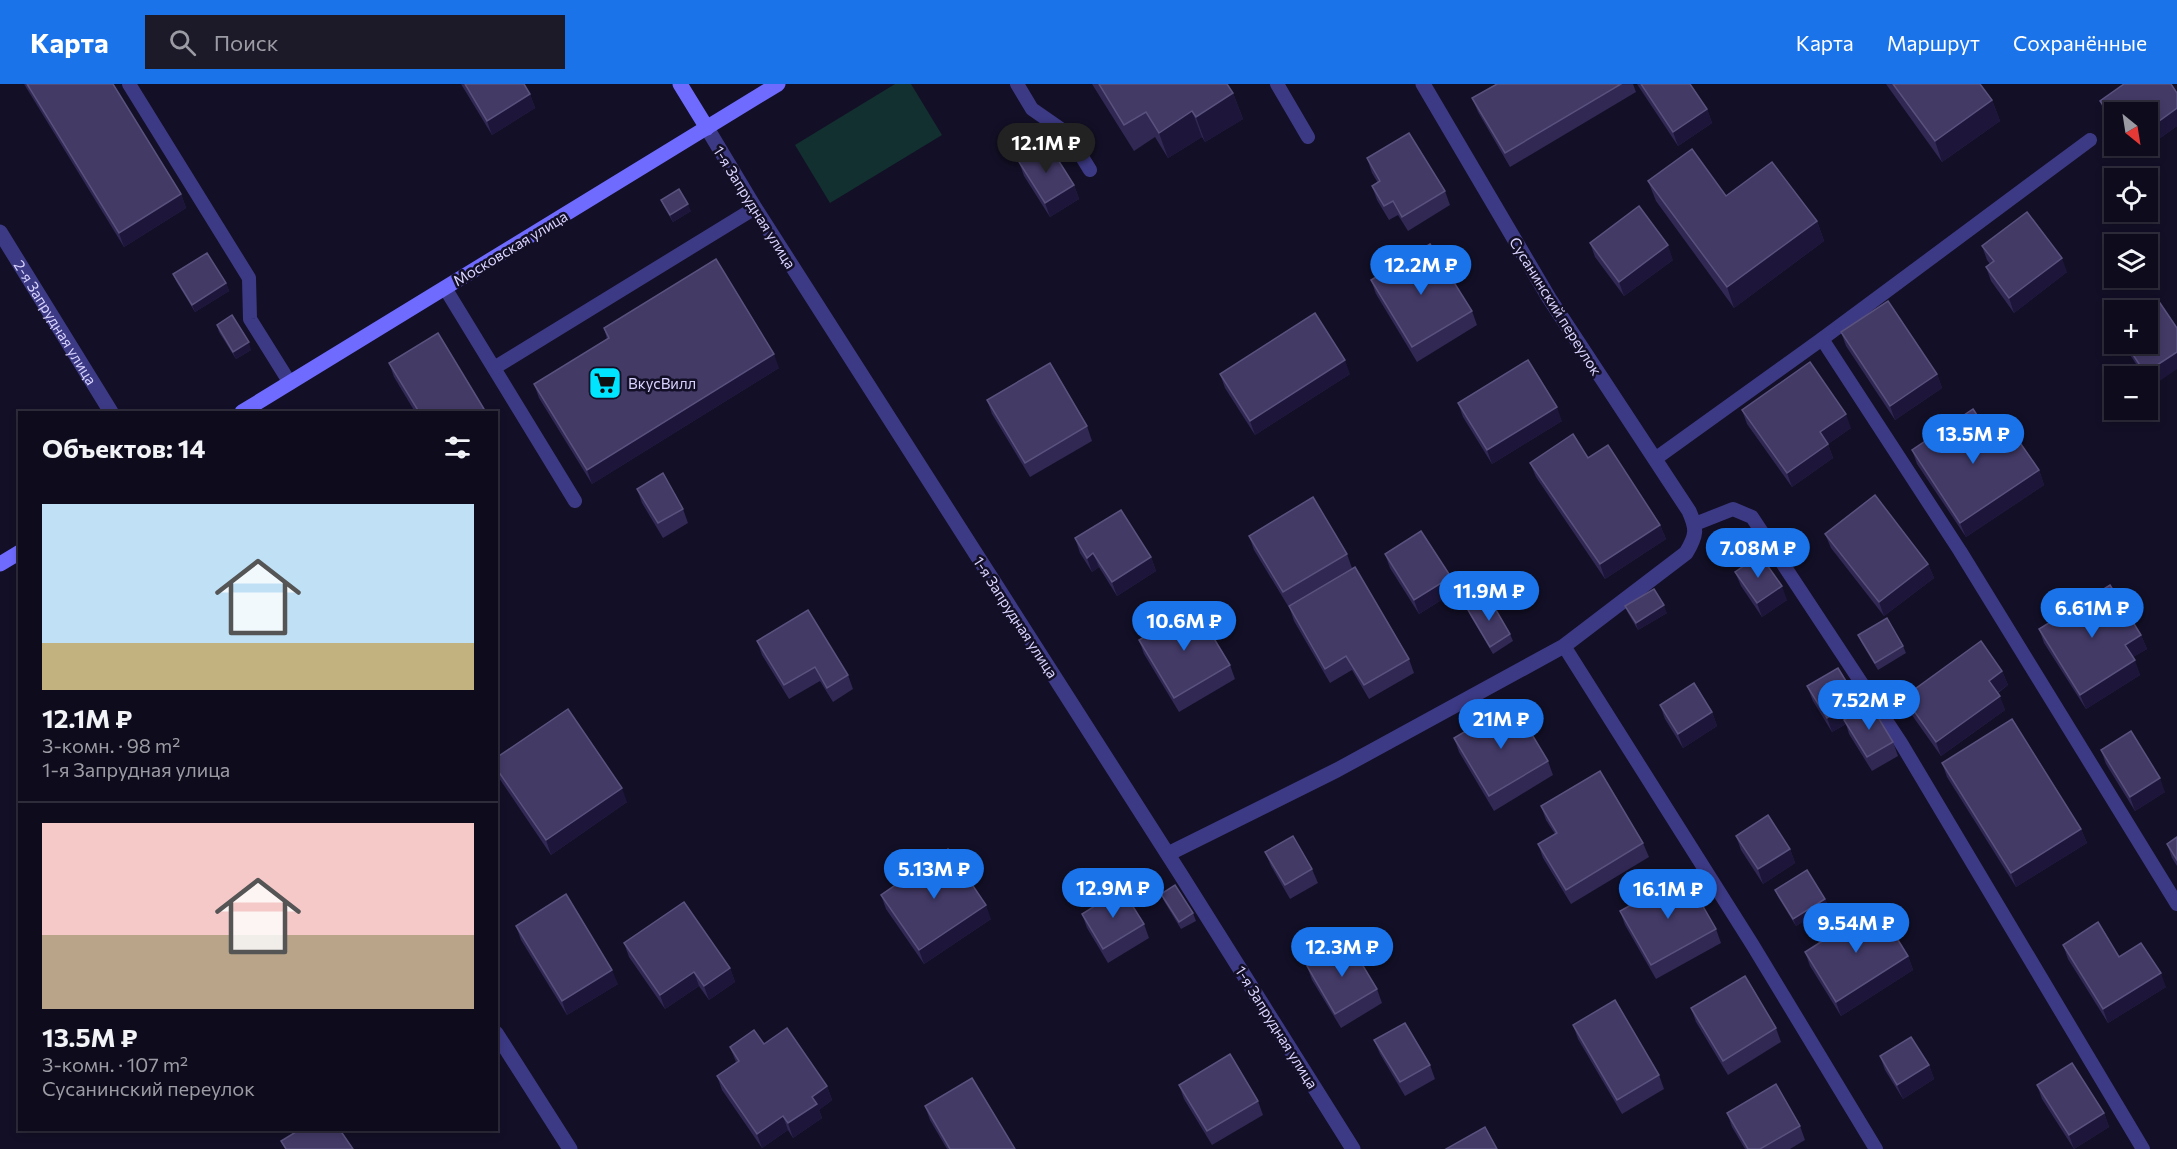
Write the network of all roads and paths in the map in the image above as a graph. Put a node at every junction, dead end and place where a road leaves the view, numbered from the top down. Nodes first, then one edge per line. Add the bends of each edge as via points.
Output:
1 (129, 84) edge
2 (680, 84) edge
3 (778, 84) edge
4 (1017, 84) edge
5 (1277, 84) edge
6 (1423, 84) edge
7 (706, 128) junction
8 (1308, 136) dead end
9 (2090, 140) dead end
10 (1090, 170) dead end
11 (755, 208) junction
12 (0, 232) edge
13 (445, 288) junction
14 (1822, 339) junction
15 (494, 368) junction
16 (290, 383) junction
17 (110, 411) edge
18 (244, 411) edge
19 (1655, 459) junction
20 (575, 501) dead end
21 (1695, 524) junction
22 (18, 553) edge
23 (0, 564) edge
24 (1564, 646) junction
25 (1168, 855) junction
26 (2177, 904) edge
27 (498, 1036) edge
28 (570, 1149) edge
29 (1353, 1149) edge
30 (1876, 1149) edge
31 (2143, 1149) edge

1 - 16 lane via 249,278 250,319
2 - 7 street, 1-я Запрудная улица
3 - 7 street, Московская улица
4 - 10 lane via 1032,109 1068,134
5 - 8 lane
6 - 19 street, Сусанинский переулок via 1549,298
7 - 11 street, 1-я Запрудная улица
7 - 13 street, Московская улица
9 - 14 lane
11 - 15 lane
11 - 25 street, 1-я Запрудная улица
12 - 17 street, 2-я Запрудная улица
13 - 15 lane
13 - 16 street, Московская улица
14 - 19 lane
14 - 26 lane via 1960,551
15 - 20 lane
16 - 18 street, Московская улица
19 - 21 street, Сусанинский переулок
21 - 24 street via 1695,538 1686,553
21 - 31 lane via 1733,509 1752,517 1901,743
22 - 23 street
24 - 25 street via 1337,770
24 - 30 lane
25 - 29 street, 1-я Запрудная улица
27 - 28 street

